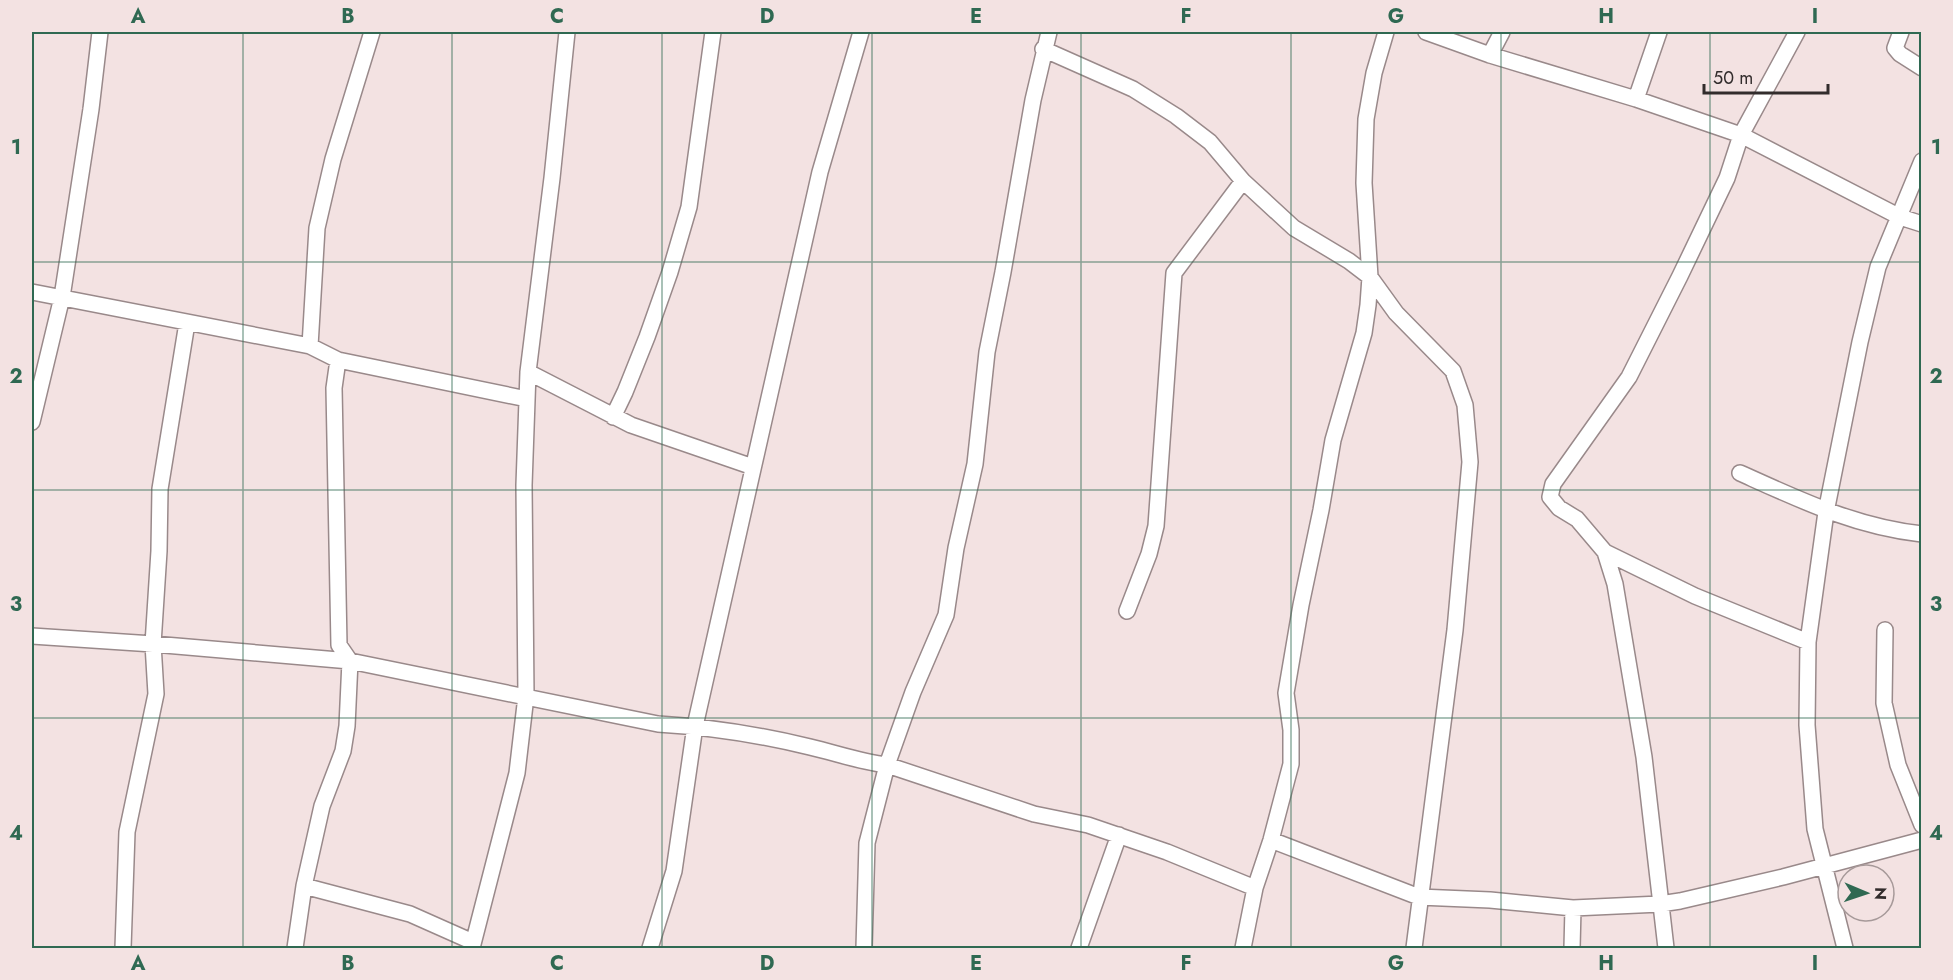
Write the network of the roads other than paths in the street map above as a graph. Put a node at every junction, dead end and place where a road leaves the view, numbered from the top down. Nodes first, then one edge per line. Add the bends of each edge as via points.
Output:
1 (100, 32) edge
2 (372, 32) edge
3 (567, 32) edge
4 (713, 32) edge
5 (861, 32) edge
6 (1049, 32) edge
7 (1386, 32) edge
8 (1426, 32) edge
9 (1502, 32) edge
10 (1659, 32) edge
11 (1797, 32) edge
12 (1902, 32) edge
13 (1043, 50) junction
14 (1490, 55) junction
15 (1922, 68) edge
16 (1636, 99) junction
17 (1741, 135) junction
18 (1922, 161) edge
19 (1243, 181) junction
20 (1900, 217) junction
21 (1922, 224) edge
22 (1370, 277) junction
23 (32, 292) edge
24 (62, 297) junction
25 (187, 322) junction
26 (310, 346) junction
27 (338, 360) junction
28 (528, 372) junction
29 (527, 399) junction
30 (613, 417) junction
31 (32, 422) edge
32 (753, 466) junction
33 (1740, 473) dead end
34 (1826, 512) junction
35 (1922, 534) edge
36 (1605, 552) junction
37 (1127, 611) dead end
38 (1885, 630) dead end
39 (32, 636) edge
40 (1808, 642) junction
41 (153, 644) junction
42 (350, 661) junction
43 (526, 696) junction
44 (695, 726) junction
45 (887, 765) junction
46 (1922, 825) edge
47 (1119, 835) junction
48 (1271, 840) junction
49 (1922, 840) edge
50 (1824, 867) junction
51 (304, 886) junction
52 (1255, 888) junction
53 (1419, 897) junction
54 (1660, 904) junction
55 (1573, 908) junction
56 (473, 945) edge
57 (123, 948) edge
58 (295, 948) edge
59 (650, 948) edge
60 (864, 948) edge
61 (1079, 948) edge
62 (1243, 948) edge
63 (1414, 948) edge
64 (1572, 948) edge
65 (1666, 948) edge
66 (1845, 948) edge

1 - 24 street
2 - 26 street via 333,159 317,228
3 - 28 street
4 - 30 street via 689,207 647,337
5 - 32 street via 820,172
6 - 13 street
7 - 22 street via 1366,118 1364,183
8 - 14 street
9 - 14 street
10 - 16 street
11 - 17 street
12 - 15 street via 1895,48
13 - 19 street via 1133,89 1176,116 1210,142
13 - 45 street via 987,352 975,464 946,615
14 - 16 street
16 - 17 street
17 - 20 street
17 - 36 street via 1727,178 1629,377 1553,484 1550,497 1577,519
18 - 20 street
19 - 22 street via 1294,228
19 - 37 street via 1174,273 1156,526
20 - 21 street
20 - 34 street via 1878,267
22 - 48 street via 1364,333 1332,440 1299,616 1286,693 1291,764
22 - 53 street via 1396,313 1453,371 1465,405 1470,462 1455,630
23 - 24 street
24 - 25 street
24 - 31 street
25 - 26 street
25 - 41 street via 160,489
26 - 27 street
27 - 29 street
27 - 42 street via 334,388 339,645
28 - 29 street
28 - 30 street
29 - 43 street
30 - 32 street
32 - 44 street
33 - 34 street
34 - 35 street via 1892,531
34 - 40 street
36 - 40 street via 1695,596
36 - 54 street via 1615,584 1644,757
38 - 46 street via 1884,704 1898,765
39 - 41 street
40 - 50 street via 1807,725 1815,829
41 - 42 street
41 - 57 street via 156,694 127,832
42 - 43 street
42 - 51 street via 343,751 322,806
43 - 44 street via 658,724
43 - 56 street via 517,773
44 - 45 street
44 - 59 street via 674,871
45 - 47 street via 1034,814
45 - 60 street via 867,843
47 - 52 street
47 - 61 street
48 - 52 street
48 - 53 street
49 - 50 street
50 - 54 street
50 - 66 street
51 - 56 street via 410,914
51 - 58 street
52 - 62 street
53 - 55 street
53 - 63 street
54 - 55 street
54 - 65 street
55 - 64 street

